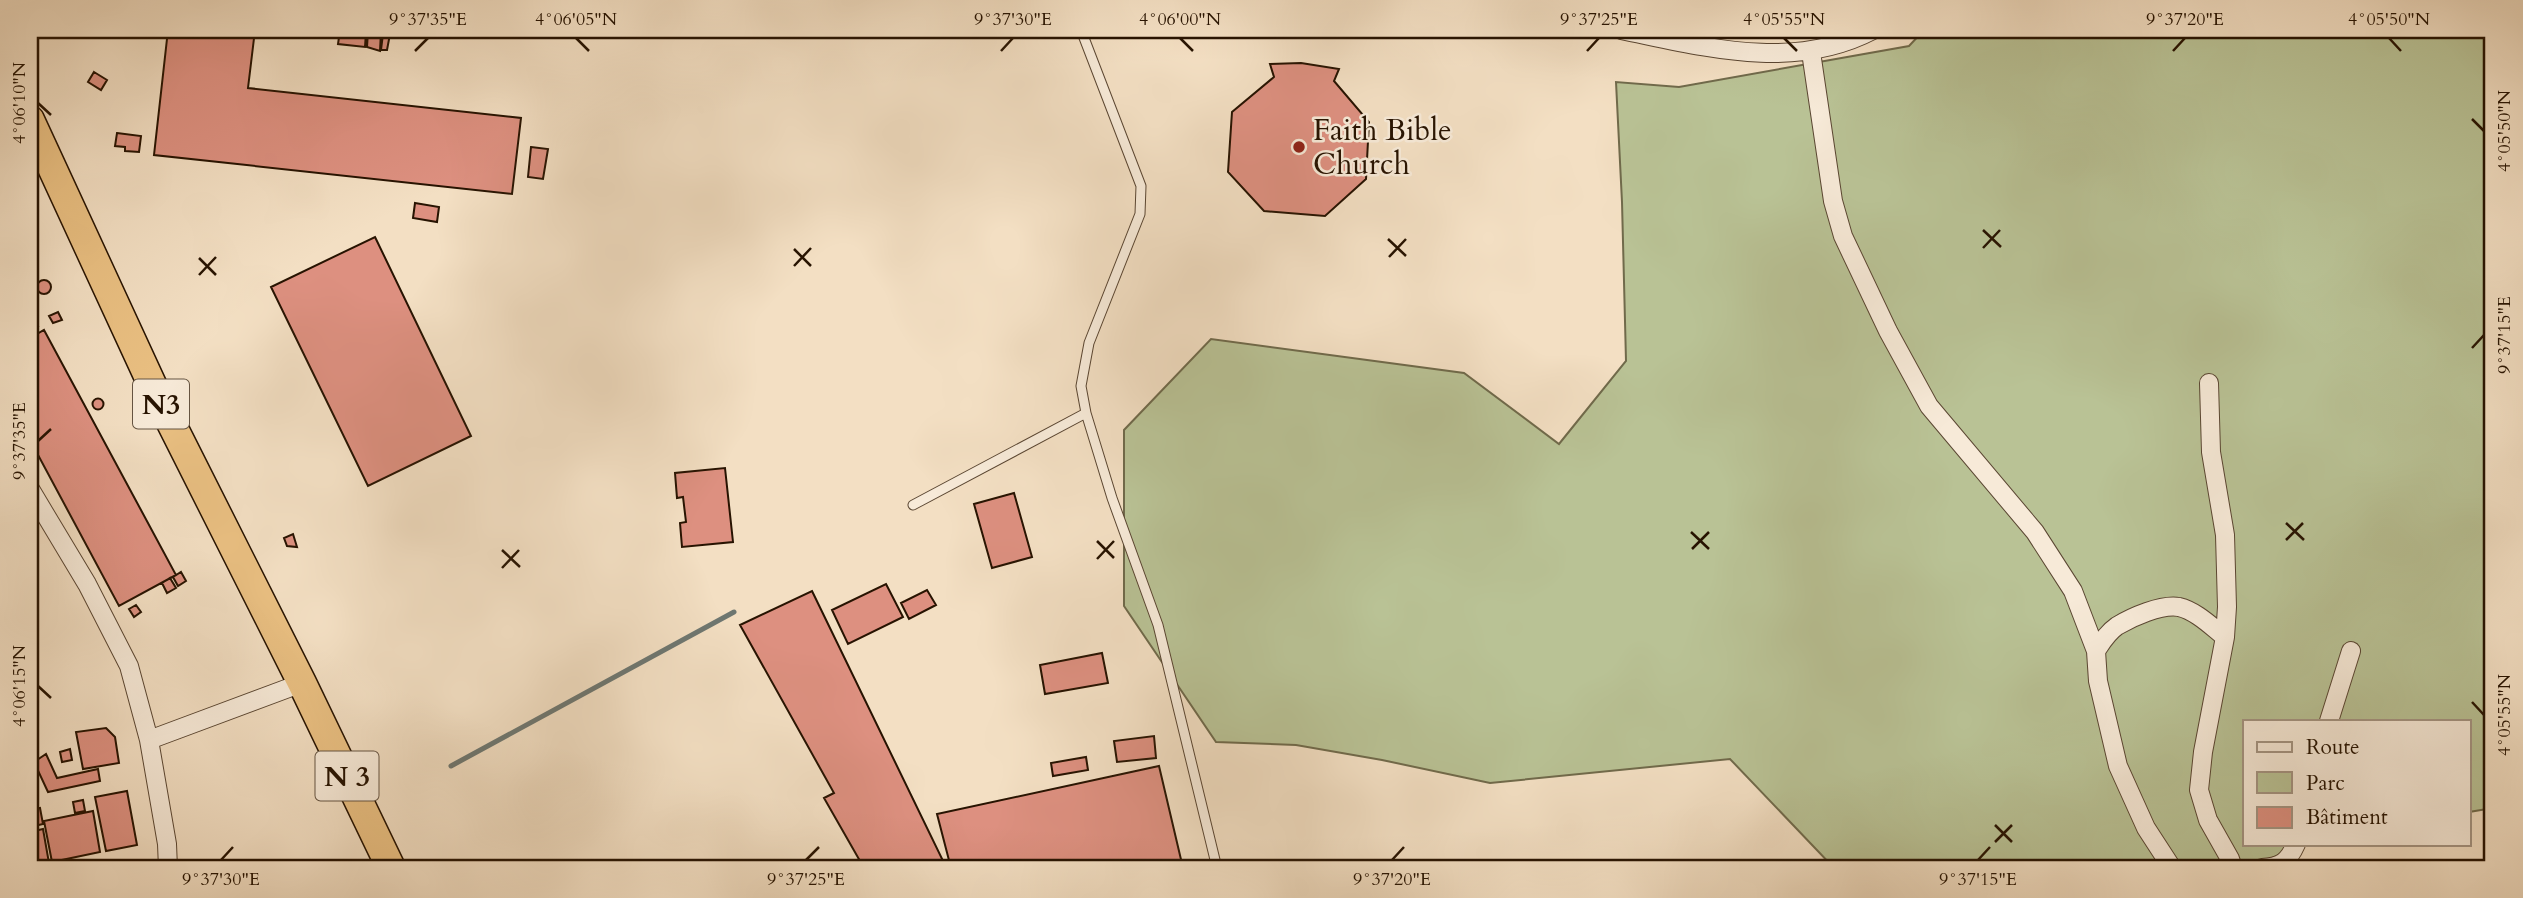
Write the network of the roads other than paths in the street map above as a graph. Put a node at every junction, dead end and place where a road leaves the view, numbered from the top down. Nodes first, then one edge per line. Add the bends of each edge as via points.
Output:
1 (1081, 30) edge
2 (1621, 30) edge
3 (1873, 30) edge
4 (1811, 52) junction
5 (30, 120) edge
6 (2209, 383) dead end
7 (1086, 413) junction
8 (30, 489) edge
9 (913, 505) dead end
10 (2225, 637) junction
11 (2351, 650) dead end
12 (2096, 652) junction
13 (302, 683) junction
14 (2329, 720) edge
15 (149, 740) junction
16 (2295, 846) edge
17 (168, 868) edge
18 (391, 868) edge
19 (1217, 868) edge
20 (2172, 868) edge
21 (2233, 868) edge
22 (2262, 868) edge

1 - 7 lane via 1141,186 1136,227 1089,343 1081,386
2 - 4 street via 1761,54
3 - 4 street
4 - 12 street via 1833,201 1843,236 1888,331 1929,406 2035,533 2073,591
5 - 13 highway, N3 via 155,391
6 - 10 street via 2211,452 2225,535
7 - 9 lane
7 - 19 lane via 1158,625
8 - 15 street via 88,584 129,666
10 - 12 street via 2190,612 2162,608 2117,626
10 - 21 street via 2199,789 2208,820
11 - 14 street
12 - 20 street via 2098,681 2118,766 2146,828
13 - 15 street
13 - 18 highway, N 3
15 - 17 street
16 - 22 street via 2286,862

